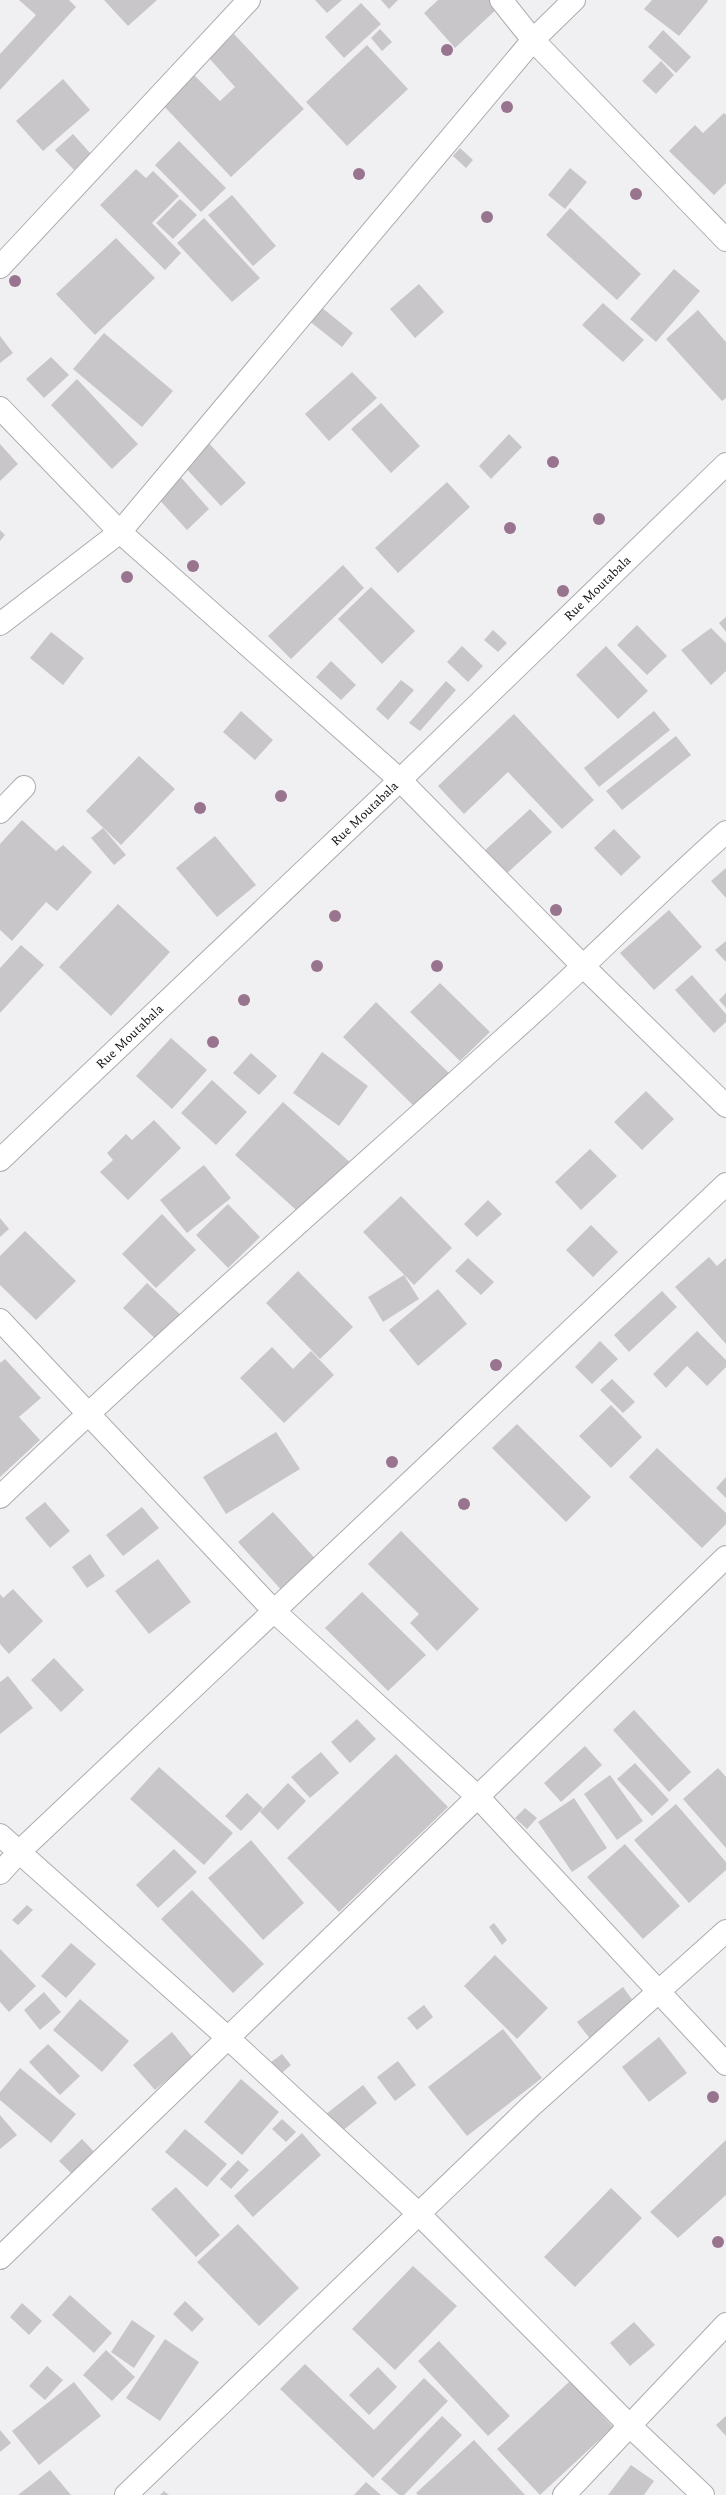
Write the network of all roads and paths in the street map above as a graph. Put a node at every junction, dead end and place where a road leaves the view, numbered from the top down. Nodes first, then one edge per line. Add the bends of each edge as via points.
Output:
1 (248, 0) edge
2 (501, 0) edge
3 (574, 0) edge
4 (533, 40) junction
5 (726, 240) edge
6 (0, 267) edge
7 (0, 408) edge
8 (726, 464) edge
9 (120, 532) junction
10 (0, 624) edge
11 (400, 780) junction
12 (24, 786) dead end
13 (0, 812) edge
14 (726, 832) edge
15 (584, 967) junction
16 (726, 1106) edge
17 (0, 1160) edge
18 (726, 1184) edge
19 (0, 1320) edge
20 (89, 1412) junction
21 (0, 1497) edge
22 (726, 1558) edge
23 (275, 1612) junction
24 (478, 1797) junction
25 (0, 1835) edge
26 (20, 1851) junction
27 (0, 1873) edge
28 (726, 1931) edge
29 (658, 1990) junction
30 (228, 2038) junction
31 (726, 2064) edge
32 (419, 2214) junction
33 (0, 2258) edge
34 (726, 2324) edge
35 (630, 2426) junction
36 (126, 2495) edge
37 (564, 2495) edge
38 (703, 2495) edge

1 - 6 street
2 - 4 street
3 - 4 street
4 - 5 street
4 - 9 street
7 - 9 street
8 - 11 street, Rue Moutabala
9 - 10 street
9 - 11 street
11 - 15 street
11 - 17 street, Rue Moutabala
12 - 13 street
14 - 15 street
15 - 16 street
15 - 20 street
18 - 23 street
19 - 20 street
20 - 21 street
20 - 23 street
22 - 24 street
23 - 24 street
23 - 26 street
24 - 29 street
24 - 30 street
25 - 26 street
26 - 27 street
26 - 30 street
28 - 29 street
29 - 31 street
29 - 32 street via 531,2106
30 - 32 street
30 - 33 street
32 - 35 street
32 - 36 street
34 - 35 street
35 - 37 street
35 - 38 street

